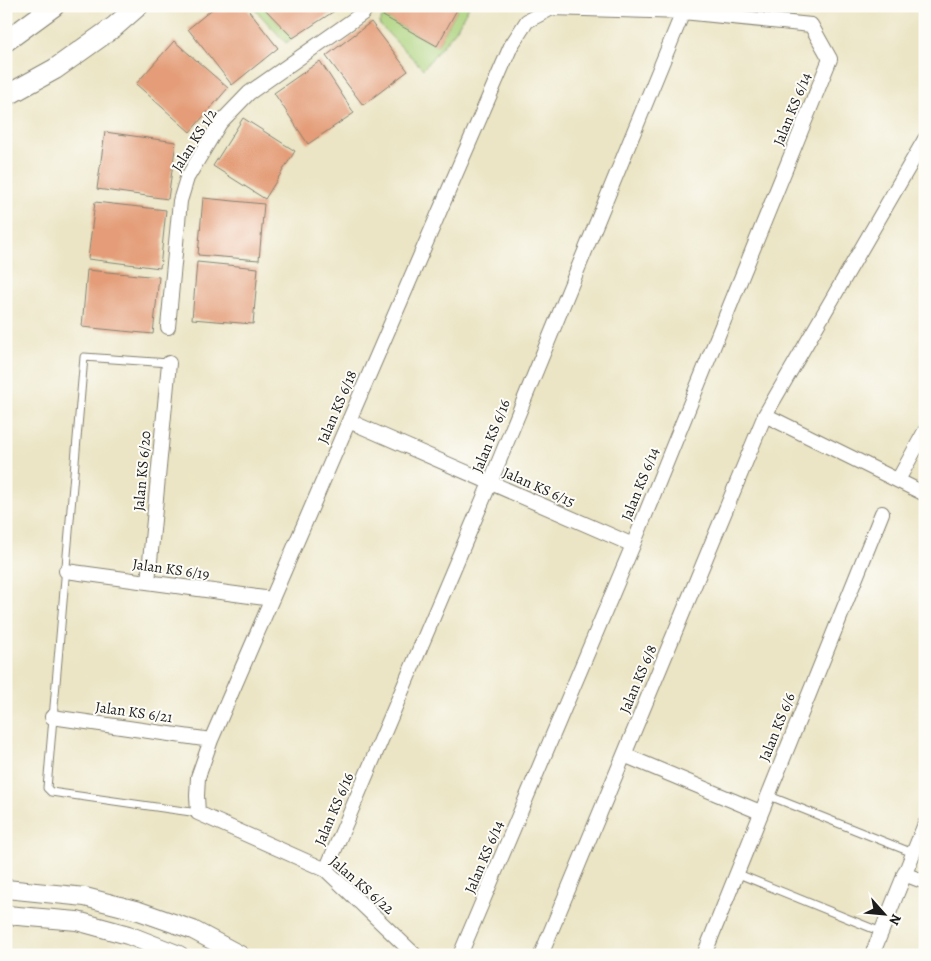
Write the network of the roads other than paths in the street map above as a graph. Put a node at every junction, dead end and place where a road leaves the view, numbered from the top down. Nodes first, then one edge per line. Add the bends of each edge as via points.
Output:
1 (54, 6) edge
2 (138, 6) edge
3 (367, 6) edge
4 (683, 12) junction
5 (6, 41) edge
6 (6, 96) edge
7 (925, 139) edge
8 (168, 327) dead end
9 (169, 364) joint
10 (765, 415) junction
11 (349, 421) junction
12 (925, 431) edge
13 (898, 480) junction
14 (490, 483) junction
15 (925, 494) edge
16 (882, 513) dead end
17 (633, 546) junction
18 (66, 571) junction
19 (148, 582) junction
20 (272, 599) junction
21 (52, 717) junction
22 (211, 740) junction
23 (624, 755) junction
24 (767, 795) junction
25 (760, 812) junction
26 (198, 813) junction
27 (925, 824) edge
28 (913, 854) junction
29 (326, 870) junction
30 (736, 874) junction
31 (904, 874) junction
32 (925, 882) edge
33 (6, 889) edge
34 (6, 915) edge
35 (881, 932) junction
36 (179, 955) edge
37 (240, 955) edge
38 (416, 955) edge
39 (460, 955) edge
40 (541, 955) edge
41 (704, 955) edge
42 (872, 955) edge

1 - 5 main road
2 - 6 main road via 55,69
3 - 8 street, Jalan KS 1/2 via 363,13 249,93 220,123 187,178 180,201
4 - 11 street, Jalan KS 6/18 via 552,8 527,21 510,46
4 - 14 street, Jalan KS 6/16
4 - 17 street, Jalan KS 6/14 via 811,25 830,59
7 - 10 street, Jalan KS 6/8
9 - 18 lane via 84,357
9 - 19 street, Jalan KS 6/20
10 - 13 street
10 - 23 street, Jalan KS 6/8
11 - 14 street, Jalan KS 6/15
11 - 20 street, Jalan KS 6/18
12 - 13 street
13 - 15 street
14 - 17 street, Jalan KS 6/15
14 - 29 street, Jalan KS 6/16
16 - 24 street, Jalan KS 6/6
17 - 39 street, Jalan KS 6/14
18 - 19 street, Jalan KS 6/19
18 - 21 lane
19 - 20 street, Jalan KS 6/19
20 - 22 street, Jalan KS 6/18
21 - 22 street, Jalan KS 6/21
21 - 26 lane via 47,788 51,792
22 - 26 street, Jalan KS 6/18 via 198,777
23 - 25 street
23 - 40 street, Jalan KS 6/8
24 - 25 street, Jalan KS 6/6
24 - 28 lane
25 - 30 street, Jalan KS 6/6
26 - 29 street, Jalan KS 6/22
27 - 28 street
28 - 31 street
29 - 38 street, Jalan KS 6/22
30 - 35 lane
30 - 41 street, Jalan KS 6/6
31 - 32 street
31 - 35 street
33 - 37 street via 85,897 139,911 193,930
34 - 36 street via 77,921 128,935
35 - 42 street

